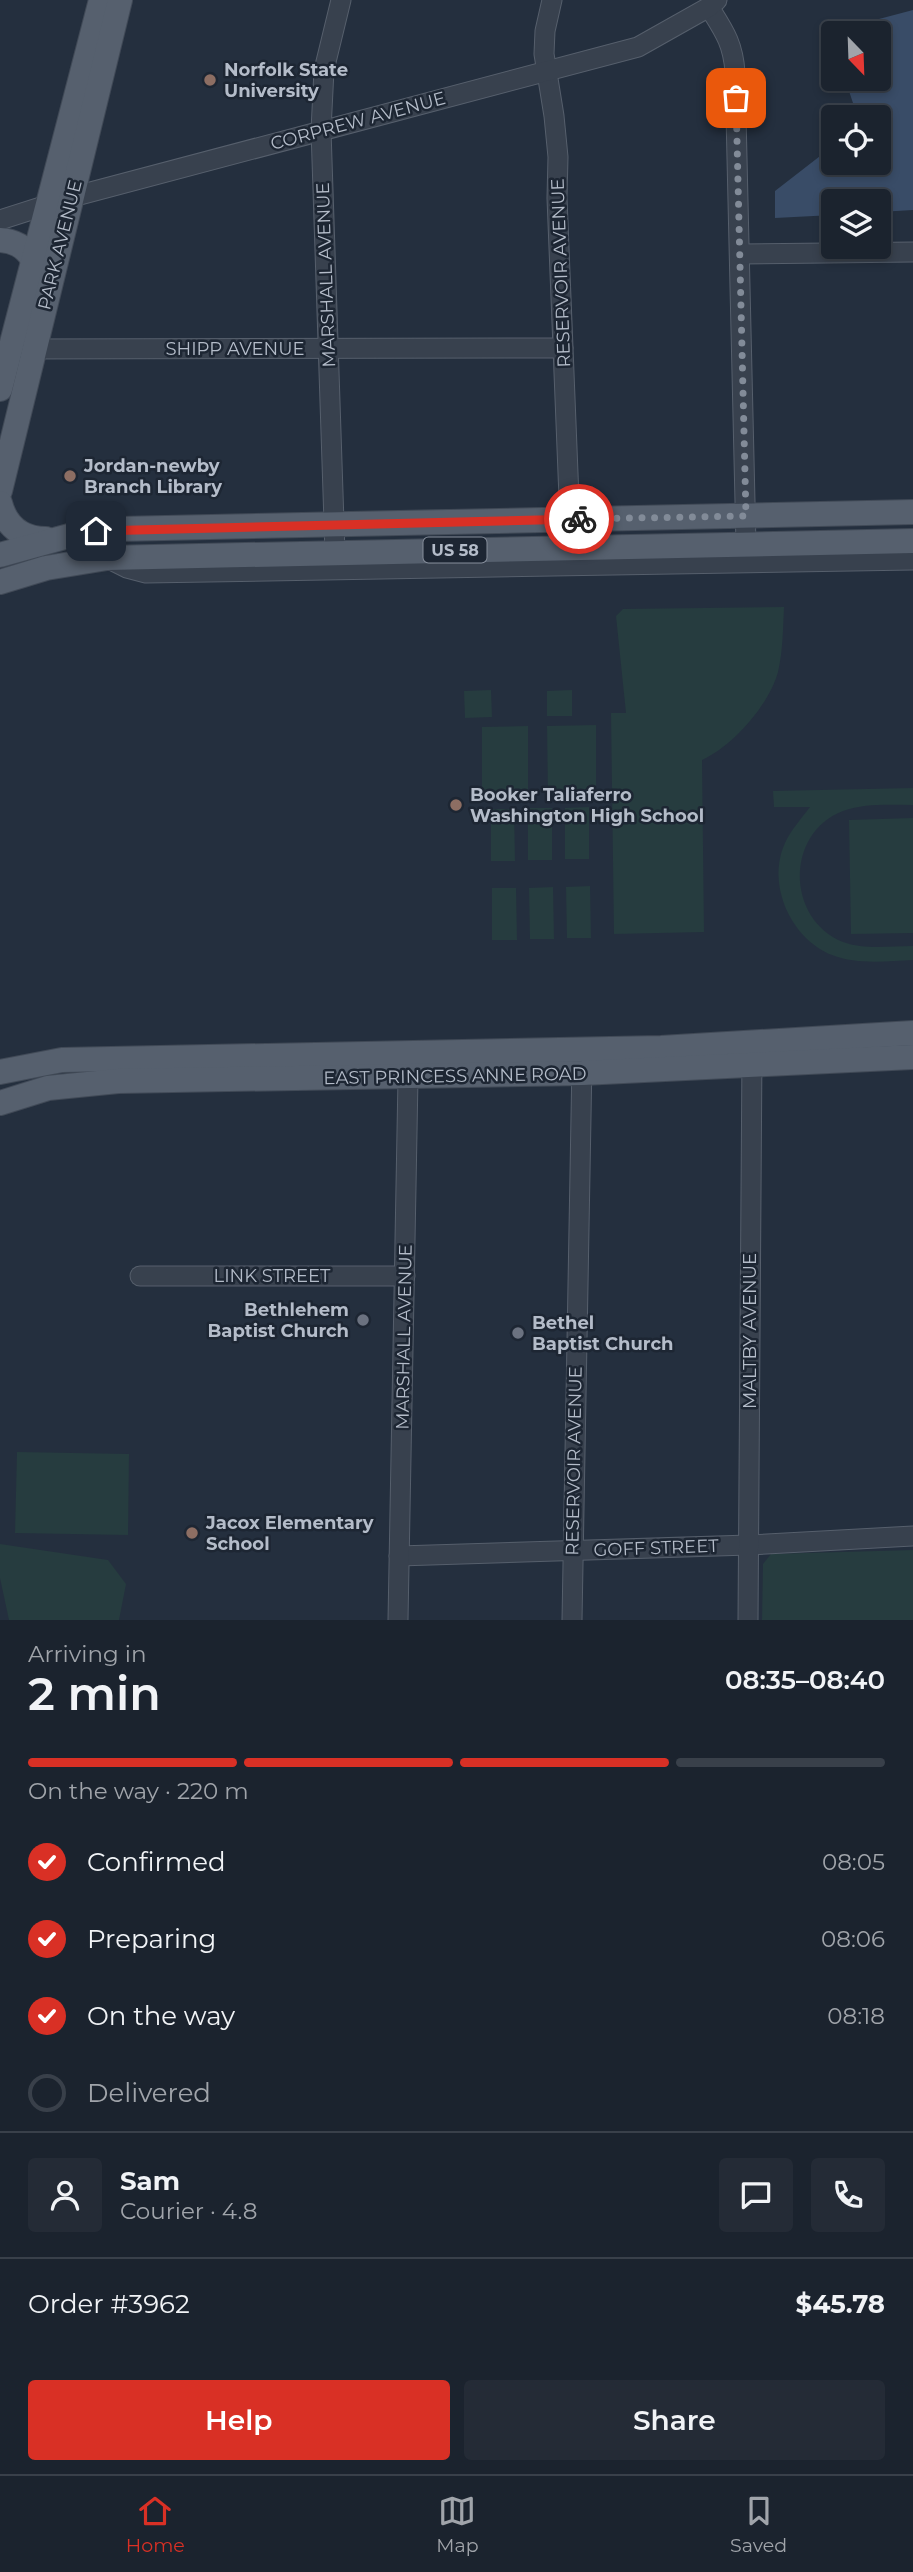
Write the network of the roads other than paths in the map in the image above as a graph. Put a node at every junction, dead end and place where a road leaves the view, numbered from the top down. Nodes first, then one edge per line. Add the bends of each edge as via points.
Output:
1 (101, 0) edge
2 (120, 0) edge
3 (341, 0) edge
4 (552, 0) edge
5 (713, 4) edge
6 (547, 72) junction
7 (321, 130) junction
8 (72, 197) junction
9 (46, 205) junction
10 (0, 220) edge
11 (0, 240) edge
12 (913, 252) edge
13 (741, 254) junction
14 (32, 258) junction
15 (563, 348) junction
16 (22, 349) junction
17 (329, 349) junction
18 (0, 389) edge
19 (0, 491) edge
20 (0, 503) edge
21 (913, 512) edge
22 (746, 516) junction
23 (569, 520) junction
24 (334, 524) junction
25 (58, 538) junction
26 (913, 541) edge
27 (746, 545) junction
28 (570, 548) junction
29 (335, 553) junction
30 (0, 555) edge
31 (107, 558) junction
32 (913, 561) edge
33 (0, 582) edge
34 (913, 1034) edge
35 (752, 1054) junction
36 (913, 1057) edge
37 (582, 1061) junction
38 (410, 1066) junction
39 (0, 1072) edge
40 (0, 1103) edge
41 (140, 1276) dead end
42 (405, 1276) junction
43 (913, 1536) edge
44 (748, 1545) junction
45 (572, 1551) junction
46 (400, 1556) junction
47 (398, 1620) edge
48 (572, 1620) edge
49 (748, 1620) edge

1 - 9 main road, PARK AVENUE
2 - 8 main road, PARK AVENUE
3 - 7 street, MARSHALL AVENUE via 324,70
4 - 6 street, RESERVOIR AVENUE via 545,31
5 - 6 street, CORPREW AVENUE via 638,47
5 - 13 street via 734,51
6 - 7 street, CORPREW AVENUE
6 - 15 street, RESERVOIR AVENUE via 558,157
7 - 8 street, CORPREW AVENUE
7 - 17 street, MARSHALL AVENUE
8 - 9 street, CORPREW AVENUE
8 - 16 main road, PARK AVENUE
9 - 10 street, CORPREW AVENUE
9 - 14 main road, PARK AVENUE
11 - 14 main road via 16,243
12 - 13 street
13 - 22 street
14 - 16 main road, PARK AVENUE
15 - 17 street, SHIPP AVENUE
15 - 23 street, RESERVOIR AVENUE
16 - 17 street, SHIPP AVENUE
16 - 18 main road, PARK AVENUE
16 - 19 main road, PARK AVENUE
17 - 24 street, MARSHALL AVENUE
20 - 25 main road via 5,517 23,535
21 - 22 main road, US 58
22 - 23 main road, US 58
22 - 27 street
23 - 24 main road, US 58
23 - 28 street, RESERVOIR AVENUE
24 - 25 main road, US 58 via 119,529
24 - 29 street, MARSHALL AVENUE
25 - 30 main road, US 58
26 - 27 main road, US 58
27 - 28 main road, US 58
28 - 29 main road, US 58
29 - 31 main road, US 58
31 - 32 street via 146,573
31 - 33 main road, US 58
34 - 35 main road, EAST PRINCESS ANNE ROAD
35 - 36 main road, EAST PRINCESS ANNE ROAD
35 - 37 main road, EAST PRINCESS ANNE ROAD
35 - 44 street, MALTBY AVENUE
37 - 38 main road, EAST PRINCESS ANNE ROAD
37 - 45 street, RESERVOIR AVENUE
38 - 39 main road, EAST PRINCESS ANNE ROAD via 62,1060
38 - 40 main road, EAST PRINCESS ANNE ROAD via 118,1081 48,1088
38 - 42 street, MARSHALL AVENUE
41 - 42 street, LINK STREET
42 - 46 street, MARSHALL AVENUE
43 - 44 street, GOFF STREET
44 - 45 street, GOFF STREET
44 - 49 street, MALTBY AVENUE
45 - 46 street, GOFF STREET
45 - 48 street, RESERVOIR AVENUE
46 - 47 street, MARSHALL AVENUE

